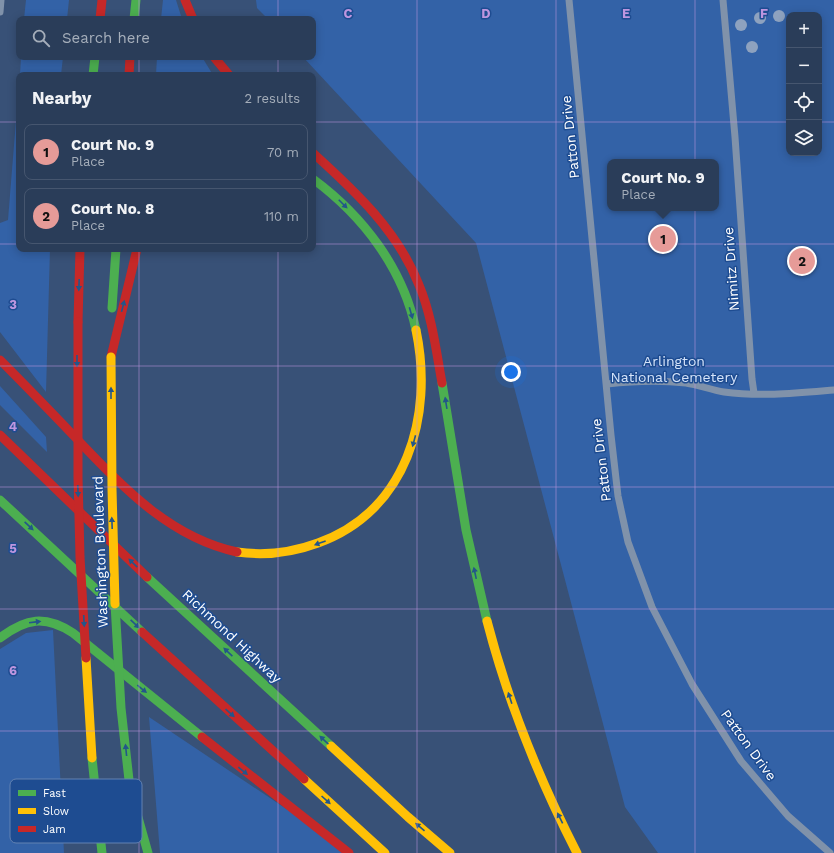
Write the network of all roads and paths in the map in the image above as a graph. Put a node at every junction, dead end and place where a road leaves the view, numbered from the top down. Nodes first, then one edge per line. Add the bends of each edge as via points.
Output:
1 (1, 0) edge
2 (102, 0) edge
3 (136, 0) edge
4 (185, 0) edge
5 (569, 0) edge
6 (723, 0) edge
7 (0, 12) edge
8 (100, 16) edge
9 (134, 16) edge
10 (192, 16) edge
11 (95, 60) edge
12 (130, 60) edge
13 (216, 60) edge
14 (93, 72) edge
15 (129, 72) edge
16 (226, 72) edge
17 (316, 156) edge
18 (316, 181) edge
19 (80, 252) edge
20 (116, 252) edge
21 (136, 252) edge
22 (436, 349) junction
23 (111, 357) junction
24 (0, 360) edge
25 (606, 384) junction
26 (834, 390) edge
27 (754, 393) junction
28 (435, 398) dead end
29 (0, 435) edge
30 (71, 452) dead end
31 (88, 470) dead end
32 (103, 485) dead end
33 (0, 500) edge
34 (124, 504) dead end
35 (1, 633) edge
36 (94, 779) edge
37 (129, 779) edge
38 (142, 832) edge
39 (98, 843) edge
40 (101, 843) edge
41 (97, 853) edge
42 (102, 853) edge
43 (148, 853) edge
44 (350, 853) edge
45 (385, 853) edge
46 (450, 853) edge
47 (577, 853) edge
48 (830, 853) edge

1 - 7 lane
2 - 8 highway
3 - 9 highway
4 - 10 highway
5 - 25 lane, Patton Drive
6 - 27 lane, Nimitz Drive
11 - 14 highway
12 - 15 highway
13 - 16 highway
17 - 22 highway via 368,204 397,242 419,284
18 -> 24 highway via 348,209 372,236 395,272 410,307 420,358 421,394 411,450 388,494 376,508 349,530 318,545 267,555 233,551 199,540 138,500
19 -> 36 highway, Washington Boulevard, bridge via 78,493
20 - 23 highway, Washington Boulevard
23 -> 21 highway
22 - 28 highway
47 -> 22 highway via 528,745 507,689 488,625 471,551
37 -> 23 highway, Washington Boulevard, bridge via 121,710 113,574
25 - 27 lane via 635,381 686,383 724,392
25 - 48 lane, Patton Drive via 618,496 628,542 652,607 692,684 741,761 788,816
26 - 27 lane
46 -> 29 highway, Richmond Highway via 153,583
30 - 31 highway
32 - 34 highway
33 -> 45 highway
35 -> 44 highway via 22,624 45,621 54,622 73,633
38 - 43 highway
39 - 41 highway
40 - 42 highway, Washington Boulevard

